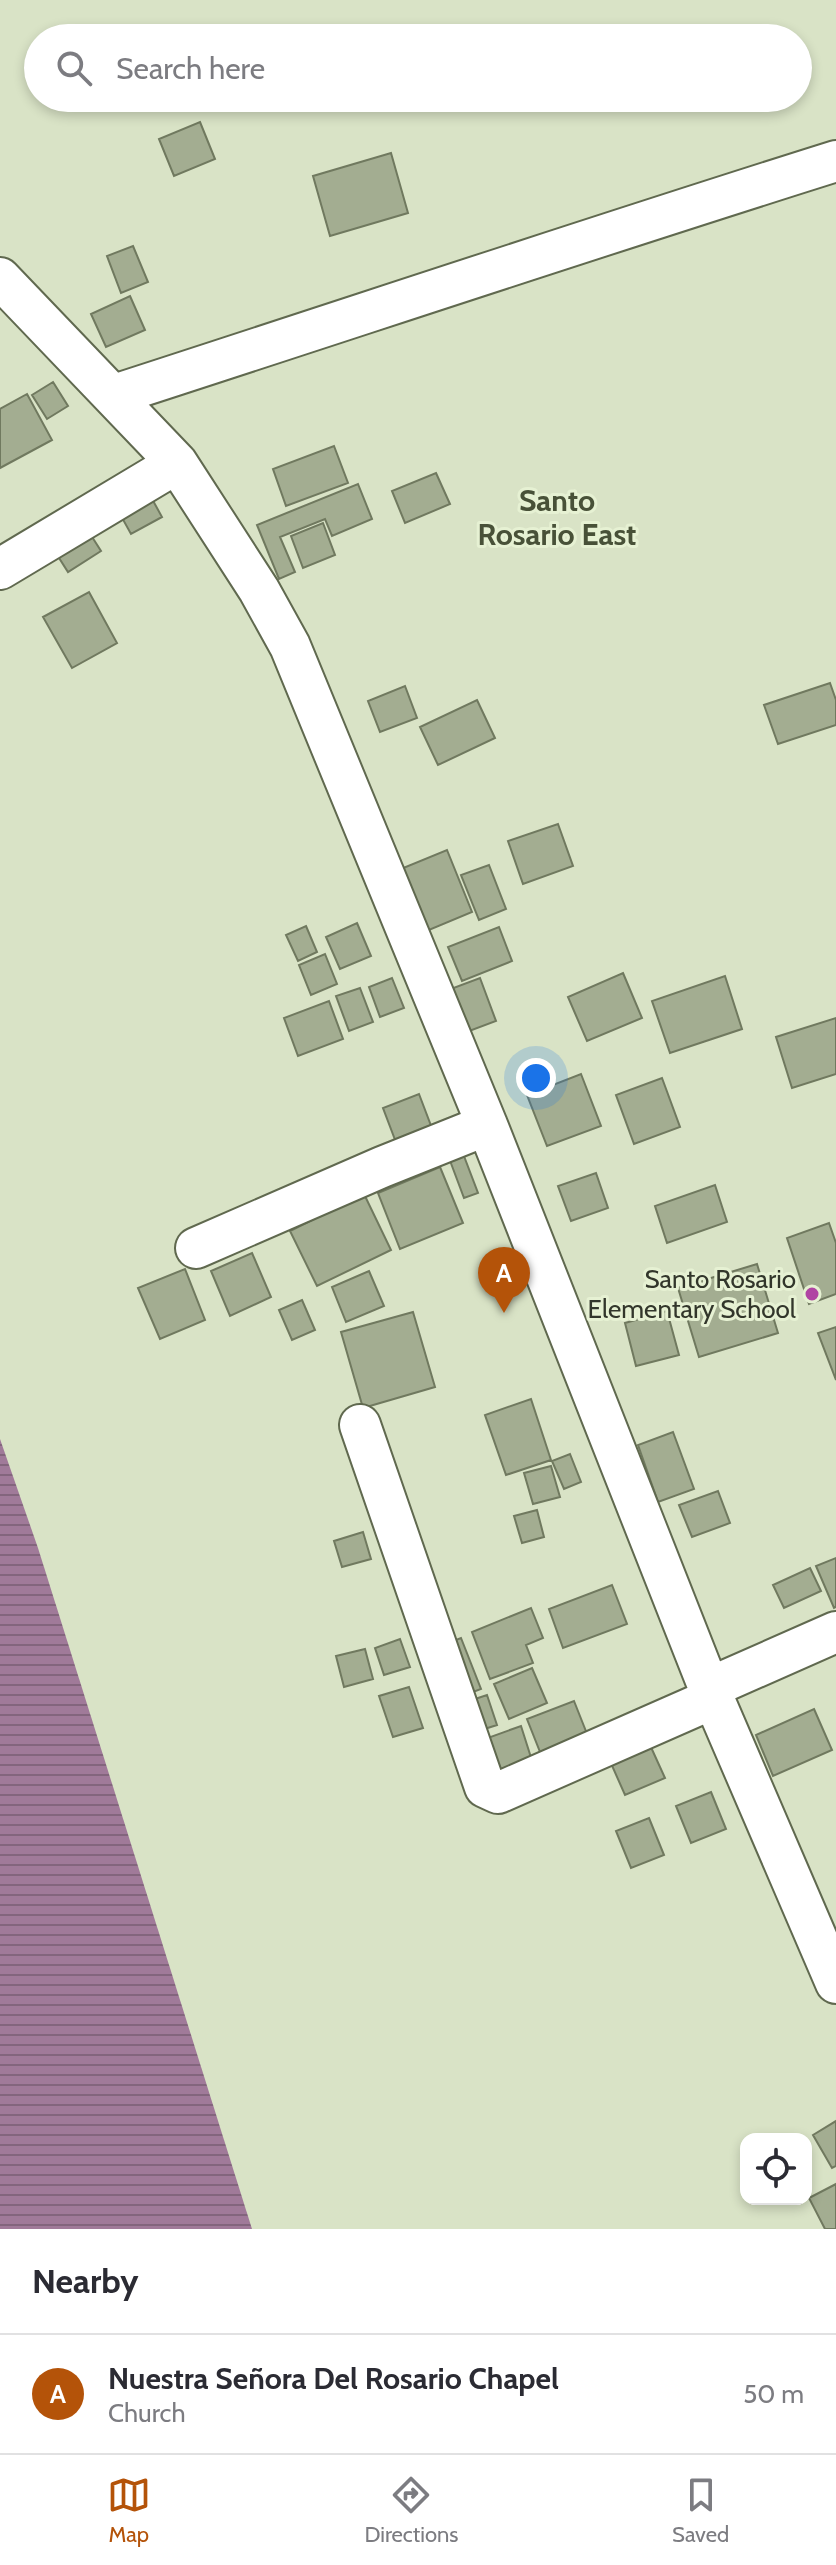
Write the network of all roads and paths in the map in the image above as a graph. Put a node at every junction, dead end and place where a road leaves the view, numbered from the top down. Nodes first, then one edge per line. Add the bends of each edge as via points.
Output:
1 (836, 161) edge
2 (0, 278) edge
3 (114, 395) junction
4 (177, 463) junction
5 (0, 569) edge
6 (487, 1125) junction
7 (196, 1248) dead end
8 (360, 1425) dead end
9 (836, 1632) edge
10 (711, 1693) junction
11 (836, 1983) edge

1 - 3 street
2 - 3 street
3 - 4 street
4 - 5 street
4 - 6 street via 290,646
6 - 7 street
6 - 10 street
8 - 10 street via 485,1787 498,1793
9 - 10 street
10 - 11 street

